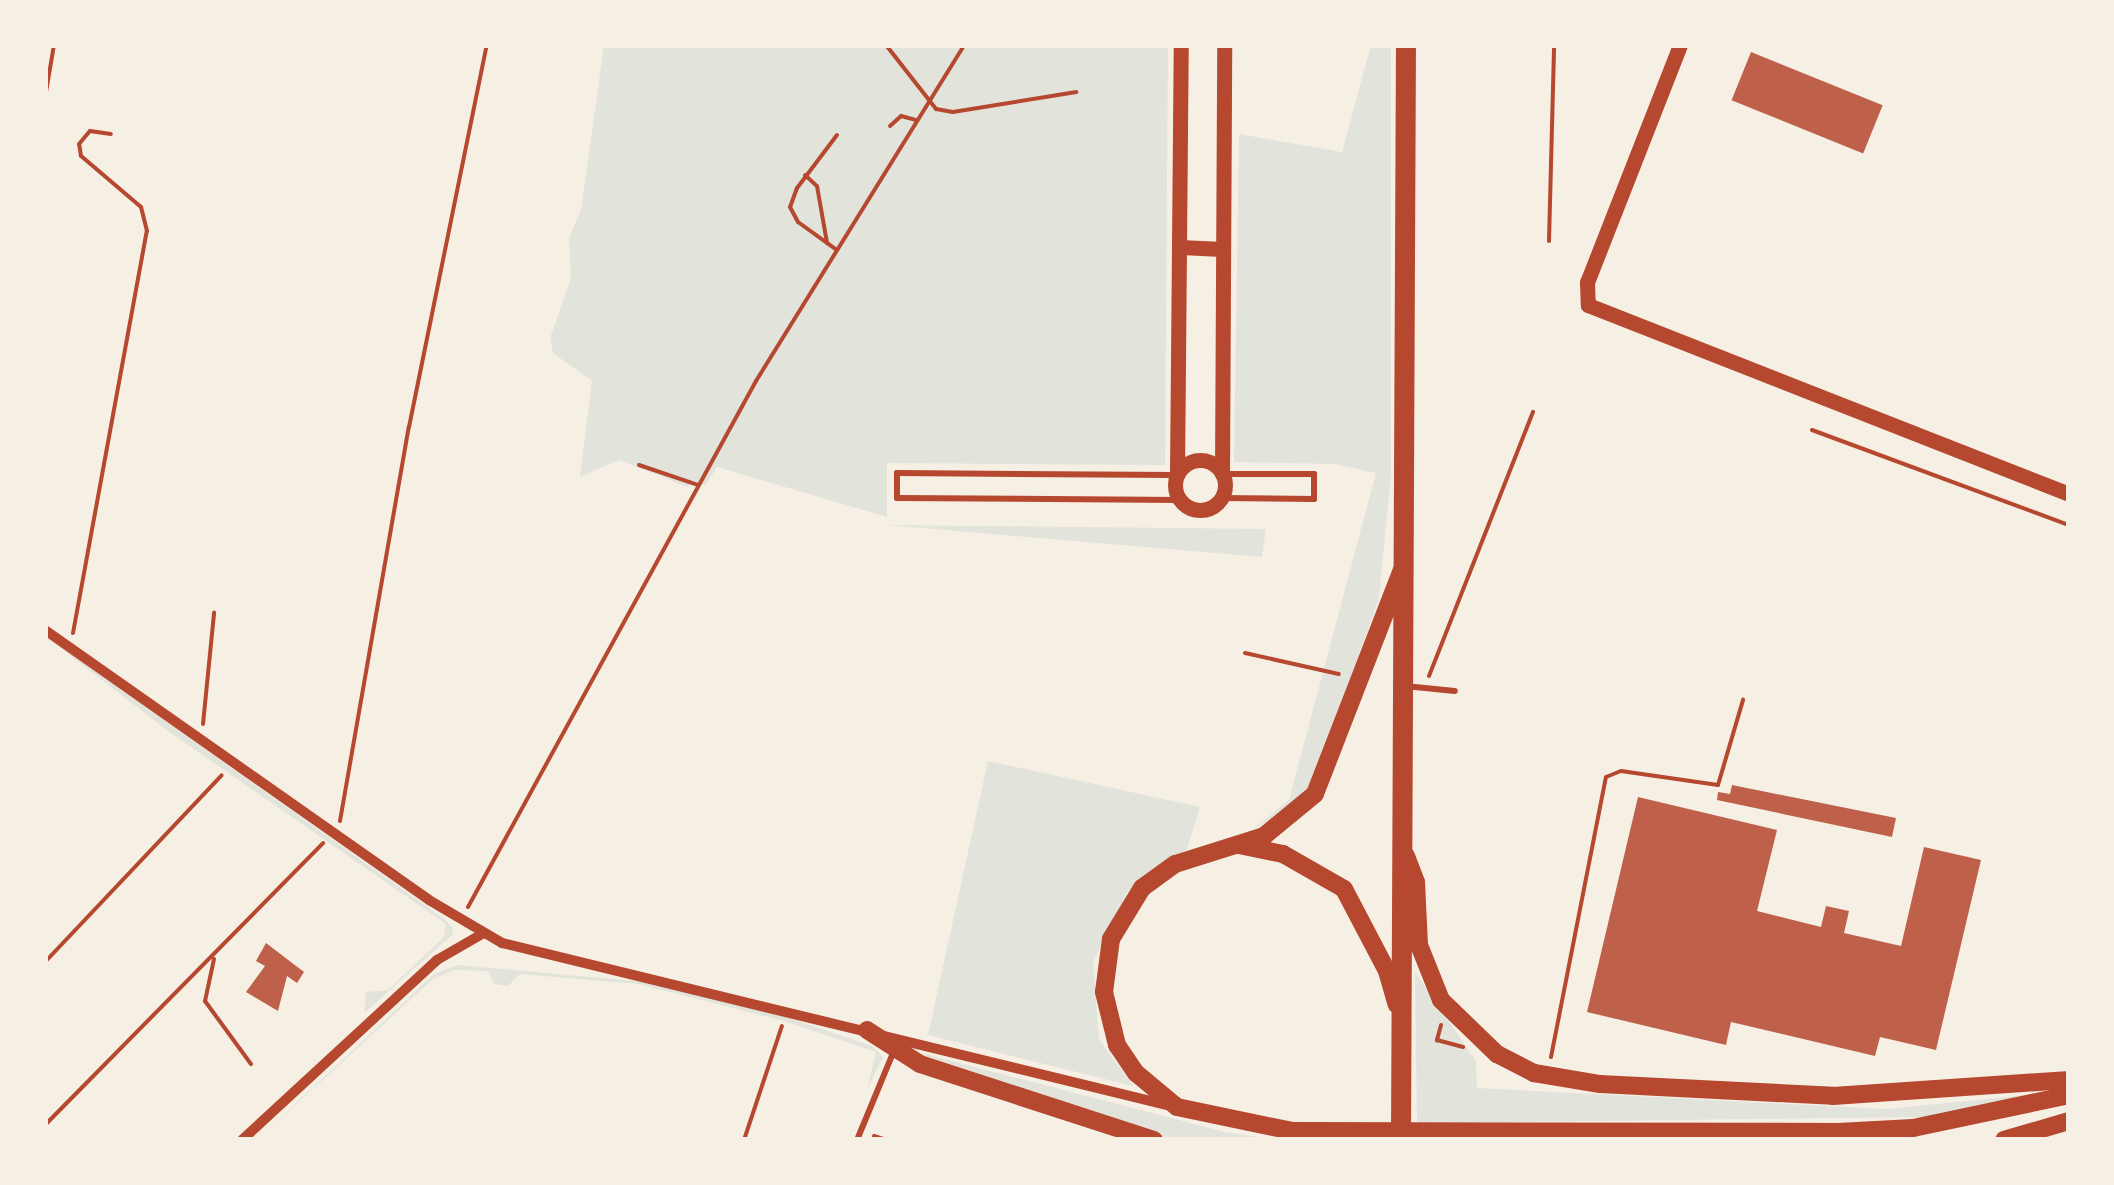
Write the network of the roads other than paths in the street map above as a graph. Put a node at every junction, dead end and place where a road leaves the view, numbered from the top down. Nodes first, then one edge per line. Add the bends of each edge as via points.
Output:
1 (1181, 45) edge
2 (1224, 45) edge
3 (1406, 45) edge
4 (1680, 45) edge
5 (1180, 248) junction
6 (1222, 249) junction
7 (1222, 474) junction
8 (1176, 475) junction
9 (2069, 494) edge
10 (1220, 498) junction
11 (1180, 500) junction
12 (1402, 567) junction
13 (45, 630) edge
14 (1415, 686) junction
15 (1455, 691) dead end
16 (1239, 845) junction
17 (1406, 856) junction
18 (482, 934) junction
19 (1400, 1013) junction
20 (867, 1030) junction
21 (894, 1052) junction
22 (2069, 1080) edge
23 (2069, 1095) edge
24 (1177, 1107) junction
25 (2069, 1121) edge
26 (242, 1140) edge
27 (856, 1140) edge
28 (1154, 1140) edge
29 (1401, 1140) edge
30 (2004, 1140) edge

1 - 5 street
2 - 6 street
3 - 12 main road
4 - 9 street via 1587,282 1588,306
5 - 6 street
5 - 8 street
6 - 7 street
7 - 8 street via 1194,460
7 - 10 street
7 - 10 lane via 1314,474 1314,499
8 - 11 street
8 - 11 lane via 897,473 896,498
10 - 11 street via 1201,510
12 - 14 main road
12 - 16 main road via 1315,794 1298,813
13 - 18 street
14 - 15 lane
14 - 17 main road
16 - 19 main road via 1283,854 1344,889 1387,971
16 - 24 main road via 1174,864 1142,888 1103,966 1106,1018 1117,1045 1136,1073
17 - 19 main road
17 - 22 main road via 1416,882 1419,945 1441,1000 1497,1054 1548,1076 1833,1096
18 - 20 street via 566,962
18 - 26 street via 437,960
19 - 29 main road
20 - 21 main road
20 - 24 street
21 - 27 lane
21 - 28 main road
23 - 24 main road via 1913,1128 1618,1133 1292,1131
25 - 30 main road

